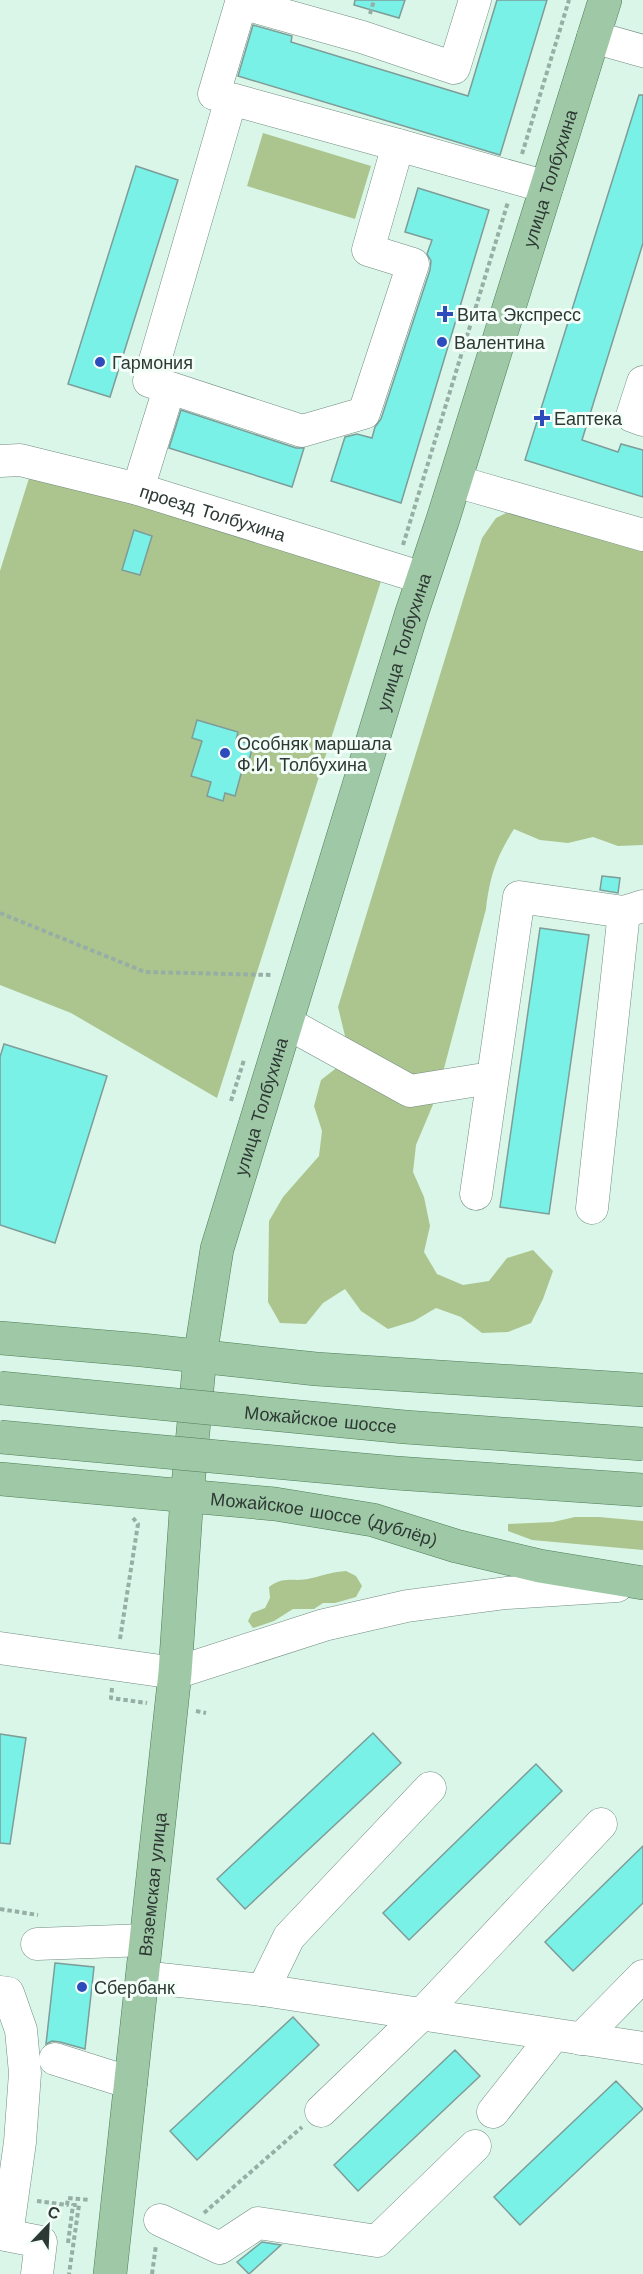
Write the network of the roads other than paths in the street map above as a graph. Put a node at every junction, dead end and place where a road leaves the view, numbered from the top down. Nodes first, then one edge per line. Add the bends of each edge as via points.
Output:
1 (476, 0) edge
2 (605, 0) edge
3 (593, 37) junction
4 (643, 51) edge
5 (231, 99) junction
6 (398, 145) junction
7 (547, 188) junction
8 (643, 382) edge
9 (169, 388) junction
10 (643, 420) edge
11 (0, 461) edge
12 (455, 481) junction
13 (138, 489) junction
14 (643, 535) edge
15 (409, 573) junction
16 (634, 909) edge
17 (287, 1023) junction
18 (478, 1080) dead end
19 (476, 1194) dead end
20 (592, 1208) dead end
21 (0, 1338) edge
22 (200, 1357) junction
23 (0, 1388) edge
24 (643, 1390) edge
25 (0, 1437) edge
26 (643, 1444) edge
27 (0, 1479) edge
28 (643, 1490) edge
29 (187, 1496) junction
30 (643, 1584) edge
31 (0, 1648) edge
32 (175, 1672) junction
33 (430, 1788) dead end
34 (601, 1824) dead end
35 (38, 1930) road end
36 (146, 1940) junction
37 (643, 1976) edge
38 (142, 1977) junction
39 (263, 1990) junction
40 (0, 1992) edge
41 (421, 2015) junction
42 (567, 2037) junction
43 (643, 2048) edge
44 (55, 2059) dead end
45 (131, 2083) junction
46 (321, 2110) road end
47 (493, 2112) dead end
48 (475, 2146) dead end
49 (167, 2229) road end
50 (3, 2235) edge
51 (38, 2274) edge
52 (110, 2274) edge

1 - 5 street via 454,68 241,3 214,94
2 - 3 main road, улица Толбухина
3 - 4 street
3 - 7 main road, улица Толбухина
5 - 6 street
5 - 9 street via 149,381
6 - 7 street
6 - 9 street via 368,250 413,264 364,413 302,431
7 - 12 main road, улица Толбухина
8 - 10 street via 632,416
9 - 13 street
11 - 13 street, проезд Толбухина via 21,460
12 - 14 street
12 - 15 main road, улица Толбухина
13 - 15 street, проезд Толбухина
15 - 17 main road, улица Толбухина
16 - 19 street via 519,897
16 - 20 street
17 - 18 street via 410,1091
17 - 22 main road, улица Толбухина via 217,1249
21 - 22 main road
22 - 24 main road via 316,1369
22 - 29 main road, улица Толбухина
23 - 26 main road, Можайское шоссе, bridge via 405,1427
25 - 28 main road, bridge via 396,1473
27 - 29 main road, Можайское шоссе (дублёр)
29 - 30 main road, Можайское шоссе (дублёр) via 274,1504 373,1520 456,1546 540,1566
29 - 32 main road, Вяземская улица
30 - 32 street via 506,1593 406,1606 324,1625
31 - 32 street
32 - 36 main road, Вяземская улица
33 - 39 street via 289,1937
34 - 41 street
35 - 36 street
36 - 38 main road, Вяземская улица
37 - 42 street
38 - 39 street
38 - 45 main road, Вяземская улица
39 - 41 street
40 - 50 street via 8,1993 21,2030 24,2073 20,2142
41 - 42 street
41 - 46 street
42 - 43 street
42 - 47 street
44 - 45 street
45 - 52 main road, Вяземская улица
48 - 49 street via 377,2241 258,2223 220,2248
50 - 51 street via 41,2242

